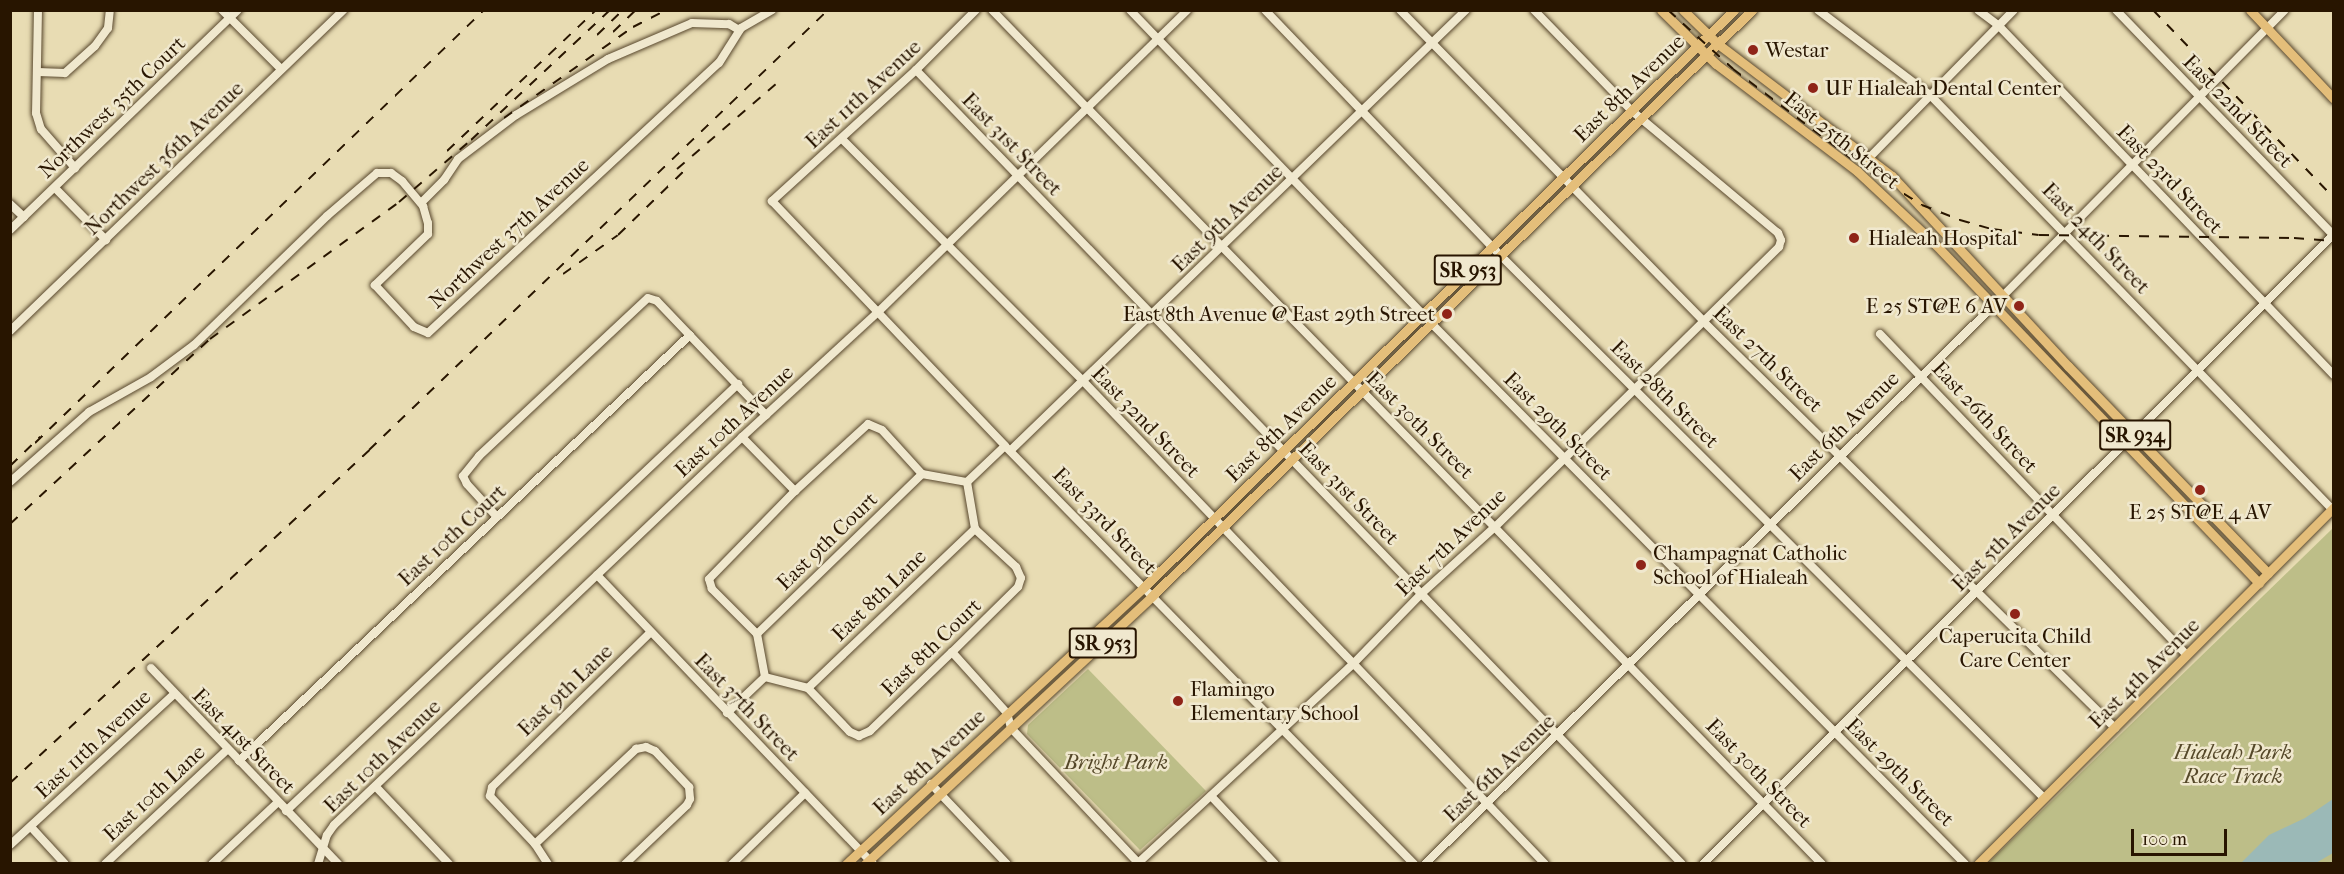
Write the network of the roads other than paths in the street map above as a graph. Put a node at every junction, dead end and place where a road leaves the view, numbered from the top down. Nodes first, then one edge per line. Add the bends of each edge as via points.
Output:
1 (38, 10) edge
2 (110, 10) edge
3 (222, 10) edge
4 (238, 10) edge
5 (344, 10) edge
6 (772, 10) edge
7 (975, 10) edge
8 (992, 10) edge
9 (1130, 10) edge
10 (1186, 10) edge
11 (1265, 10) edge
12 (1400, 10) edge
13 (1466, 10) edge
14 (1534, 10) edge
15 (1661, 10) edge
16 (1683, 10) edge
17 (1734, 10) edge
18 (1752, 10) edge
19 (1818, 10) edge
20 (1978, 10) edge
21 (2014, 10) edge
22 (2116, 10) edge
23 (2250, 10) edge
24 (2285, 10) edge
25 (230, 19) junction
26 (1999, 26) junction
27 (2267, 29) junction
28 (739, 30) junction
29 (1709, 36) junction
30 (1157, 38) junction
31 (1718, 44) junction
32 (1432, 45) junction
33 (1697, 47) junction
34 (1706, 55) junction
35 (281, 69) junction
36 (916, 70) junction
37 (38, 72) junction
38 (1930, 95) junction
39 (2199, 97) junction
40 (2334, 99) edge
41 (1087, 107) junction
42 (1362, 110) junction
43 (1631, 110) junction
44 (1641, 119) junction
45 (842, 139) junction
46 (1869, 158) junction
47 (2132, 166) junction
48 (75, 168) junction
49 (1017, 176) junction
50 (1562, 178) junction
51 (1293, 179) junction
52 (55, 188) junction
53 (1571, 188) junction
54 (772, 201) joint
55 (421, 203) junction
56 (10, 204) edge
57 (24, 217) junction
58 (10, 230) edge
59 (2065, 231) junction
60 (2333, 235) edge
61 (106, 240) junction
62 (946, 245) junction
63 (1223, 246) junction
64 (1492, 246) junction
65 (1501, 256) junction
66 (2002, 297) junction
67 (2264, 303) junction
68 (1994, 305) junction
69 (878, 312) junction
70 (1423, 314) junction
71 (1152, 316) junction
72 (1704, 322) junction
73 (1432, 324) junction
74 (10, 331) edge
75 (1880, 334) dead end
76 (690, 335) junction
77 (2198, 371) junction
78 (1921, 375) junction
79 (2334, 375) edge
80 (1083, 381) junction
81 (1353, 383) junction
82 (738, 384) junction
83 (1636, 390) junction
84 (1362, 392) junction
85 (766, 415) junction
86 (2135, 435) junction
87 (742, 436) junction
88 (2125, 444) junction
89 (1008, 448) junction
90 (1283, 451) junction
91 (1841, 455) junction
92 (1565, 458) junction
93 (1292, 460) junction
94 (922, 474) junction
95 (967, 482) junction
96 (10, 483) edge
97 (795, 491) junction
98 (2333, 508) edge
99 (2053, 515) junction
100 (497, 517) junction
101 (1214, 518) junction
102 (1770, 525) junction
103 (1495, 527) junction
104 (975, 528) junction
105 (1222, 528) junction
106 (2268, 573) junction
107 (597, 575) junction
108 (2259, 583) junction
109 (1144, 587) junction
110 (1978, 591) junction
111 (1421, 594) junction
112 (1700, 595) junction
113 (1152, 596) junction
114 (650, 633) junction
115 (757, 634) junction
116 (952, 652) junction
117 (2187, 655) junction
118 (1907, 662) junction
119 (1353, 664) junction
120 (1629, 665) junction
121 (151, 668) dead end
122 (765, 677) junction
123 (808, 688) junction
124 (174, 694) junction
125 (727, 713) junction
126 (1007, 713) junction
127 (1011, 728) junction
128 (2115, 728) junction
129 (1283, 731) junction
130 (1836, 733) junction
131 (1558, 735) junction
132 (227, 750) junction
133 (239, 761) junction
134 (931, 784) junction
135 (376, 787) junction
136 (805, 793) junction
137 (941, 795) junction
138 (1211, 796) junction
139 (2044, 798) junction
140 (277, 802) junction
141 (1764, 803) junction
142 (1487, 805) junction
143 (286, 811) junction
144 (31, 827) junction
145 (535, 844) junction
146 (10, 845) edge
147 (324, 848) junction
148 (860, 850) junction
149 (869, 862) edge
150 (1138, 863) edge
151 (65, 864) edge
152 (105, 864) edge
153 (212, 864) edge
154 (318, 864) edge
155 (338, 864) edge
156 (449, 864) edge
157 (548, 864) edge
158 (625, 864) edge
159 (732, 864) edge
160 (846, 864) edge
161 (1007, 864) edge
162 (1275, 864) edge
163 (1414, 864) edge
164 (1425, 864) edge
165 (1545, 864) edge
166 (1682, 864) edge
167 (1703, 864) edge
168 (1822, 864) edge
169 (1965, 864) edge
170 (1978, 864) edge

1 - 37 street
2 - 37 street via 108,28 95,46 65,73
3 - 25 street
4 - 25 street, Northwest 35th Court
5 - 35 street, Northwest 36th Avenue
6 - 28 street, Northwest 37th Avenue
7 - 36 street, East 11th Avenue
8 - 41 street, East 30th Street
9 - 30 street, East 29th Street
10 - 30 street, East 10th Avenue
11 - 42 street, East 28th Street
12 - 32 street, East 27th Street
13 - 32 street, East 9th Avenue
14 - 43 street
15 - 33 main road, East 25th Street / SR 934
16 - 29 main road, SR 934
17 - 29 main road, East 8th Avenue / SR 953
18 - 31 main road, East 8th Avenue / SR 953
19 - 38 street, East 24th Street
20 - 26 street, East 23rd Street
21 - 26 street
22 - 39 street, East 22nd Street
23 - 27 main road
24 - 27 street, East 6th Avenue
25 - 35 street
25 - 48 street, Northwest 35th Court
26 - 38 street
26 - 47 street, East 23rd Street
27 - 39 street, East 6th Avenue
27 - 40 main road
28 - 55 street via 731,25 692,23 608,59 516,115 458,159
28 - 55 street, Northwest 37th Avenue via 719,63 428,333 414,327 375,285 428,234 428,216
29 - 31 main road, SR 934
29 - 33 main road, East 8th Avenue / SR 953
30 - 41 street, East 10th Avenue
30 - 51 street, East 29th Street
31 - 34 main road, East 8th Avenue / SR 953
31 - 46 main road, SR 934
32 - 42 street, East 9th Avenue
32 - 50 street, East 27th Street
33 - 34 main road, East 25th Street / SR 934
33 - 43 main road, East 8th Avenue / SR 953
34 - 44 main road, East 8th Avenue / SR 953
34 - 68 main road, East 25th Street / SR 934 via 1857,171
35 - 61 street, Northwest 36th Avenue
36 - 45 street, East 11th Avenue
36 - 49 street, East 31st Street
37 - 48 street via 36,113 40,129
38 - 46 street
38 - 59 street, East 24th Street
39 - 47 street, East 6th Avenue
39 - 60 street, East 22nd Street
41 - 49 street, East 10th Avenue
41 - 63 street, East 30th Street
42 - 51 street, East 9th Avenue
42 - 64 street, East 28th Street
43 - 44 street
43 - 50 main road, East 8th Avenue / SR 953
44 - 53 main road, East 8th Avenue / SR 953
44 - 72 street, East 7th Avenue via 1778,233 1781,240 1779,247
45 - 54 street, East 11th Avenue
45 - 62 street, East 32nd Street
46 - 66 main road, SR 934 via 1910,193
47 - 59 street, East 6th Avenue
47 - 67 street, East 23rd Street
48 - 52 street, Northwest 35th Court
49 - 62 street, East 10th Avenue
49 - 71 street, East 31st Street
50 - 53 street, East 27th Street
50 - 64 main road, East 8th Avenue / SR 953
51 - 63 street, East 9th Avenue
51 - 70 street, East 29th Street
52 - 57 street, Northwest 35th Court
52 - 61 street
53 - 65 main road, East 8th Avenue / SR 953
53 - 72 street, East 27th Street
54 - 69 street, East 33rd Street
55 - 96 street via 394,175 383,172 372,176 189,349 145,381 89,412
56 - 57 street
57 - 58 street, Northwest 35th Court
59 - 66 street, East 6th Avenue
59 - 77 street, East 24th Street
60 - 67 street, East 5th Avenue
61 - 74 street, Northwest 36th Avenue
62 - 69 street, East 10th Avenue
62 - 80 street, East 32nd Street
63 - 71 street, East 9th Avenue
63 - 81 street, East 30th Street
64 - 65 street, East 28th Street
64 - 70 main road, East 8th Avenue / SR 953
65 - 73 main road, East 8th Avenue / SR 953
65 - 83 street, East 28th Street
66 - 68 street, East 6th Avenue
66 - 86 main road, SR 934
67 - 77 street, East 5th Avenue
67 - 79 street, East 23rd Street
68 - 78 street, East 6th Avenue
68 - 88 main road, SR 934
69 - 85 street, East 10th Avenue
69 - 89 street, East 33rd Street
70 - 73 street, East 29th Street
70 - 81 main road, East 8th Avenue / SR 953
71 - 80 street, East 9th Avenue
71 - 90 street, East 31st Street
72 - 83 street, East 7th Avenue
72 - 91 street, East 27th Street
73 - 84 main road, East 8th Avenue / SR 953
73 - 92 street, East 29th Street
75 - 78 street, East 26th Street
76 - 82 street
76 - 100 street, East 10th Court
76 - 100 street via 657,301 648,298 479,456 464,476
77 - 86 street, East 5th Avenue
77 - 98 street, East 24th Street
78 - 91 street, East 6th Avenue
78 - 99 street, East 26th Street
80 - 89 street, East 9th Avenue
80 - 101 street, East 32nd Street
81 - 84 street, East 30th Street
81 - 90 main road, East 8th Avenue / SR 953
82 - 85 street
82 - 143 street
83 - 92 street, East 7th Avenue
83 - 102 street, East 28th Street
84 - 93 main road, East 8th Avenue / SR 953
84 - 103 street, East 30th Street
85 - 87 street, East 10th Avenue
86 - 88 street, East 5th Avenue
86 - 106 main road, SR 934
87 - 97 street
87 - 107 street, East 10th Avenue
88 - 99 street, East 5th Avenue
88 - 108 main road, SR 934
89 - 95 street, East 9th Avenue
89 - 109 street, East 33rd Street
90 - 93 street, East 31st Street
90 - 101 main road, East 8th Avenue / SR 953
91 - 102 street, East 6th Avenue
91 - 110 street, East 27th Street
92 - 103 street, East 7th Avenue
92 - 112 street, East 29th Street
93 - 105 main road, East 8th Avenue / SR 953
93 - 111 street, East 31st Street
94 - 95 street
94 - 97 street via 882,430 868,424
94 - 115 street, East 9th Court
95 - 104 street
97 - 115 street via 709,579 712,589
98 - 106 main road, East 4th Avenue
99 - 110 street, East 5th Avenue
99 - 117 street, East 26th Street
100 - 133 street, East 10th Court
101 - 105 street, East 32nd Street
101 - 109 main road, East 8th Avenue / SR 953
102 - 112 street, East 6th Avenue
102 - 118 street, East 28th Street
103 - 111 street, East 7th Avenue
103 - 120 street, East 30th Street
104 - 116 street, East 8th Court via 1016,567 1021,578 1018,587
104 - 123 street, East 8th Lane
105 - 113 main road, East 8th Avenue / SR 953
105 - 119 street, East 32nd Street
106 - 108 main road, East 4th Avenue
107 - 114 street, East 37th Street
107 - 135 street, East 10th Avenue
108 - 117 main road, East 4th Avenue
109 - 113 street, East 33rd Street
109 - 126 main road, East 8th Avenue / SR 953
110 - 118 street, East 5th Avenue
110 - 128 street, East 27th Street
111 - 119 street, East 7th Avenue
111 - 131 street, East 31st Street
112 - 120 street, East 6th Avenue
112 - 130 street, East 29th Street
113 - 127 main road, East 8th Avenue / SR 953
113 - 129 street, East 33rd Street
114 - 125 street, East 37th Street
114 - 145 street, East 9th Lane via 492,787 490,796
115 - 122 street
116 - 123 street, East 8th Court via 870,731 860,736 850,732
116 - 126 street
117 - 128 main road, East 4th Avenue
118 - 130 street, East 5th Avenue
118 - 139 street, East 28th Street
119 - 129 street, East 7th Avenue
119 - 142 street, East 32nd Street
120 - 131 street, East 6th Avenue
120 - 141 street, East 30th Street
121 - 124 street, East 41st Street
122 - 123 street
122 - 125 street
124 - 132 street, East 41st Street
124 - 144 street, East 11th Avenue
125 - 136 street, East 37th Street
126 - 127 street
126 - 134 main road, East 8th Avenue / SR 953
127 - 137 main road, East 8th Avenue / SR 953
127 - 150 street
128 - 139 main road, East 4th Avenue
129 - 138 street, East 7th Avenue
129 - 163 street, East 33rd Street
130 - 141 street, East 5th Avenue
130 - 169 street, East 29th Street
131 - 142 street, East 6th Avenue
131 - 166 street, East 31st Street
132 - 133 street, East 41st Street
132 - 152 street, East 10th Lane
133 - 140 street, East 41st Street
134 - 137 street
134 - 148 main road, East 8th Avenue / SR 953
135 - 147 street, East 10th Avenue via 334,825
135 - 156 street
136 - 148 street, East 37th Street
136 - 159 street
137 - 149 main road, East 8th Avenue / SR 953
137 - 161 street
138 - 150 street, East 7th Avenue
138 - 162 street
139 - 170 main road, East 4th Avenue
140 - 143 street, East 41st Street
140 - 153 street
141 - 167 street, East 5th Avenue
141 - 168 street, East 30th Street
142 - 164 street, East 6th Avenue
142 - 165 street, East 32nd Street
143 - 147 street, East 41st Street
144 - 146 street, East 11th Avenue
144 - 151 street
145 - 157 street
145 - 158 street via 636,749 646,747 689,787 690,798
147 - 154 street, East 10th Avenue
147 - 155 street, East 41st Street
148 - 149 street, East 37th Street
148 - 160 main road, East 8th Avenue / SR 953

